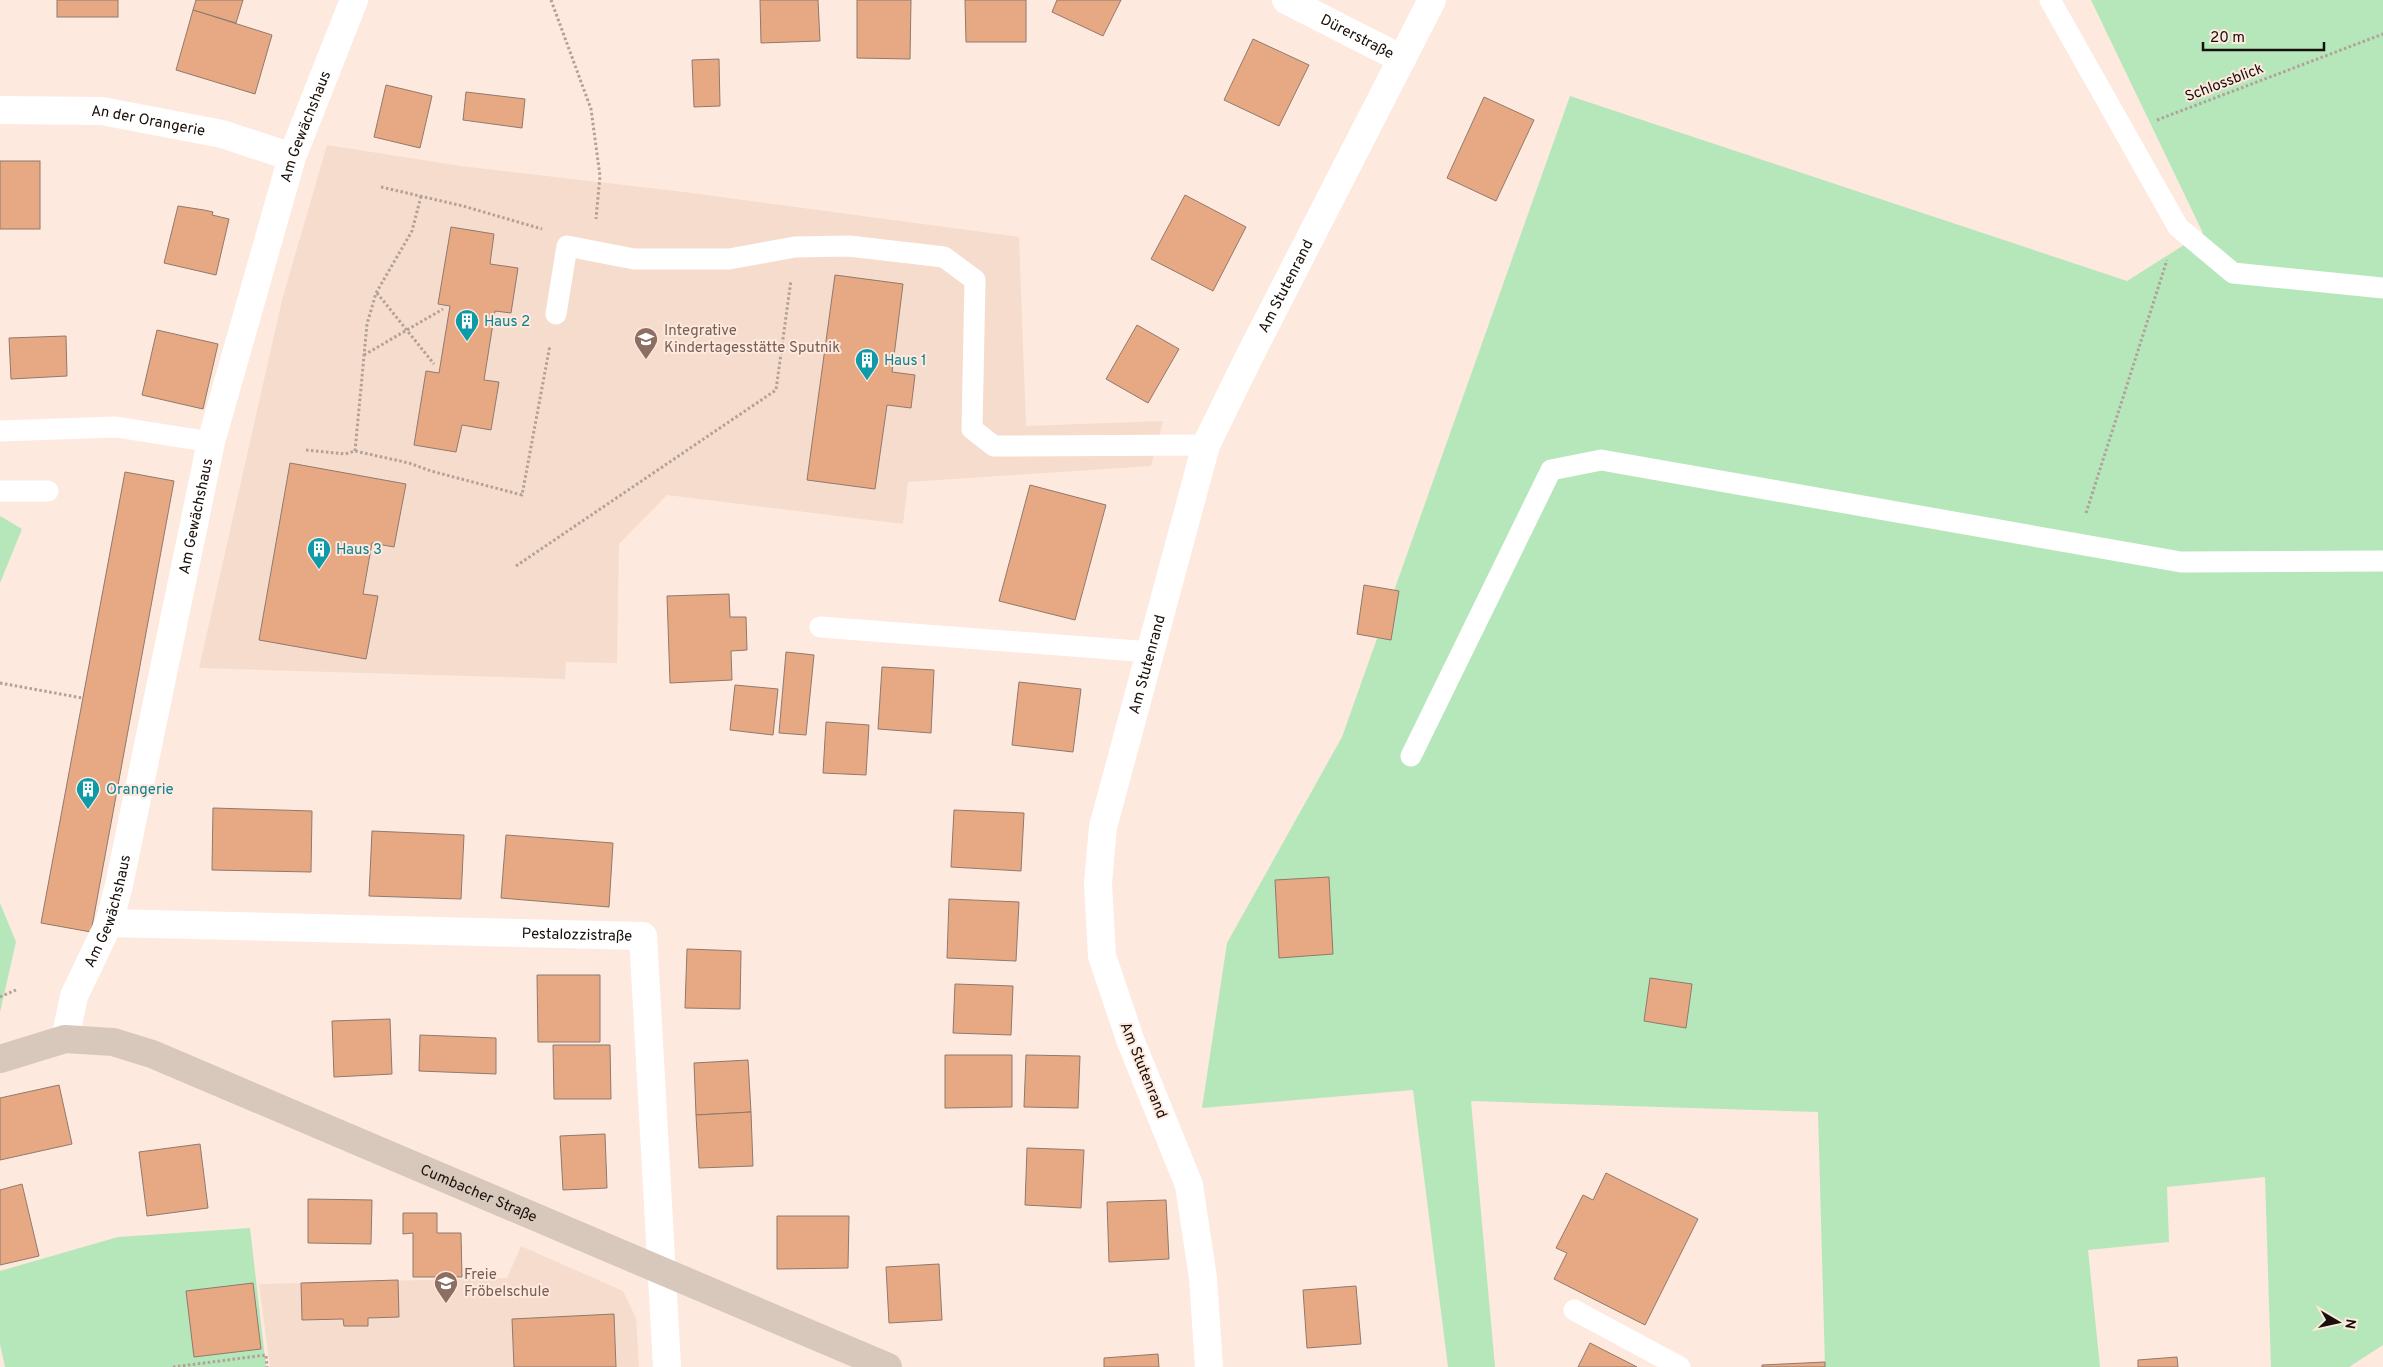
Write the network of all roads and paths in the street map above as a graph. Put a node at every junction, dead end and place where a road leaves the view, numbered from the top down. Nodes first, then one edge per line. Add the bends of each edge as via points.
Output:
1 (354, 0) edge
2 (551, 0) edge
3 (1286, 0) edge
4 (1432, 0) edge
5 (2050, 0) edge
6 (2383, 34) edge
7 (1402, 59) junction
8 (0, 110) edge
9 (2157, 120) dead end
10 (292, 157) junction
11 (381, 187) dead end
12 (421, 196) junction
13 (2178, 226) junction
14 (567, 246) junction
15 (795, 247) junction
16 (592, 251) junction
17 (2383, 288) edge
18 (376, 293) junction
19 (443, 309) dead end
20 (556, 314) joint
21 (407, 330) junction
22 (363, 356) junction
23 (434, 364) dead end
24 (0, 431) edge
25 (211, 442) junction
26 (1206, 445) junction
27 (306, 450) dead end
28 (356, 451) junction
29 (0, 490) edge
30 (48, 491) dead end
31 (2075, 545) junction
32 (2383, 561) edge
33 (516, 566) dead end
34 (820, 626) dead end
35 (1151, 652) junction
36 (0, 683) edge
37 (82, 698) dead end
38 (1410, 756) dead end
39 (109, 923) junction
40 (16, 990) dead end
41 (0, 997) edge
42 (65, 1039) junction
43 (0, 1059) edge
44 (663, 1271) junction
45 (1574, 1310) dead end
46 (173, 1367) edge
47 (267, 1367) edge
48 (668, 1367) edge
49 (888, 1367) edge
50 (1209, 1367) edge
51 (1680, 1367) edge

1 - 10 street, Am Gewächshaus
2 - 16 path via 591,109 600,176
3 - 7 street, Dürerstraße
4 - 7 street, Am Stutenrand
5 - 13 lane
6 - 9 path, Schlossblick
7 - 26 street, Am Stutenrand
8 - 10 street, An der Orangerie via 102,112 222,134
10 - 25 street, Am Gewächshaus
11 - 12 path
12 - 14 path via 548,230
12 - 18 path via 412,231
13 - 17 lane via 2233,273
13 - 31 path
14 - 16 lane
14 - 20 lane
15 - 16 lane via 729,259 634,259
15 - 26 lane via 849,246 944,257 975,280 972,429 994,446
15 - 33 path via 776,390
18 - 21 path
18 - 22 path via 367,324
19 - 21 path
20 - 28 path via 522,495
21 - 22 path
21 - 23 path
22 - 28 path
24 - 25 lane via 116,427
25 - 39 street, Am Gewächshaus
26 - 35 street, Am Stutenrand
27 - 28 path via 345,454
29 - 30 lane
31 - 32 lane via 2181,562
31 - 38 lane via 1601,460 1551,470
34 - 35 lane
35 - 50 street, Am Stutenrand via 1103,827 1098,883 1102,956 1131,1042 1189,1185 1203,1278
36 - 37 path
39 - 42 street, Am Gewächshaus via 74,996
39 - 44 street, Pestalozzistraße via 642,936
40 - 41 path
42 - 43 street
42 - 44 street, Cumbacher Straße via 113,1042 152,1054
44 - 48 street, Pestalozzistraße
44 - 49 street, Cumbacher Straße
45 - 51 lane
46 - 47 path via 266,1355

